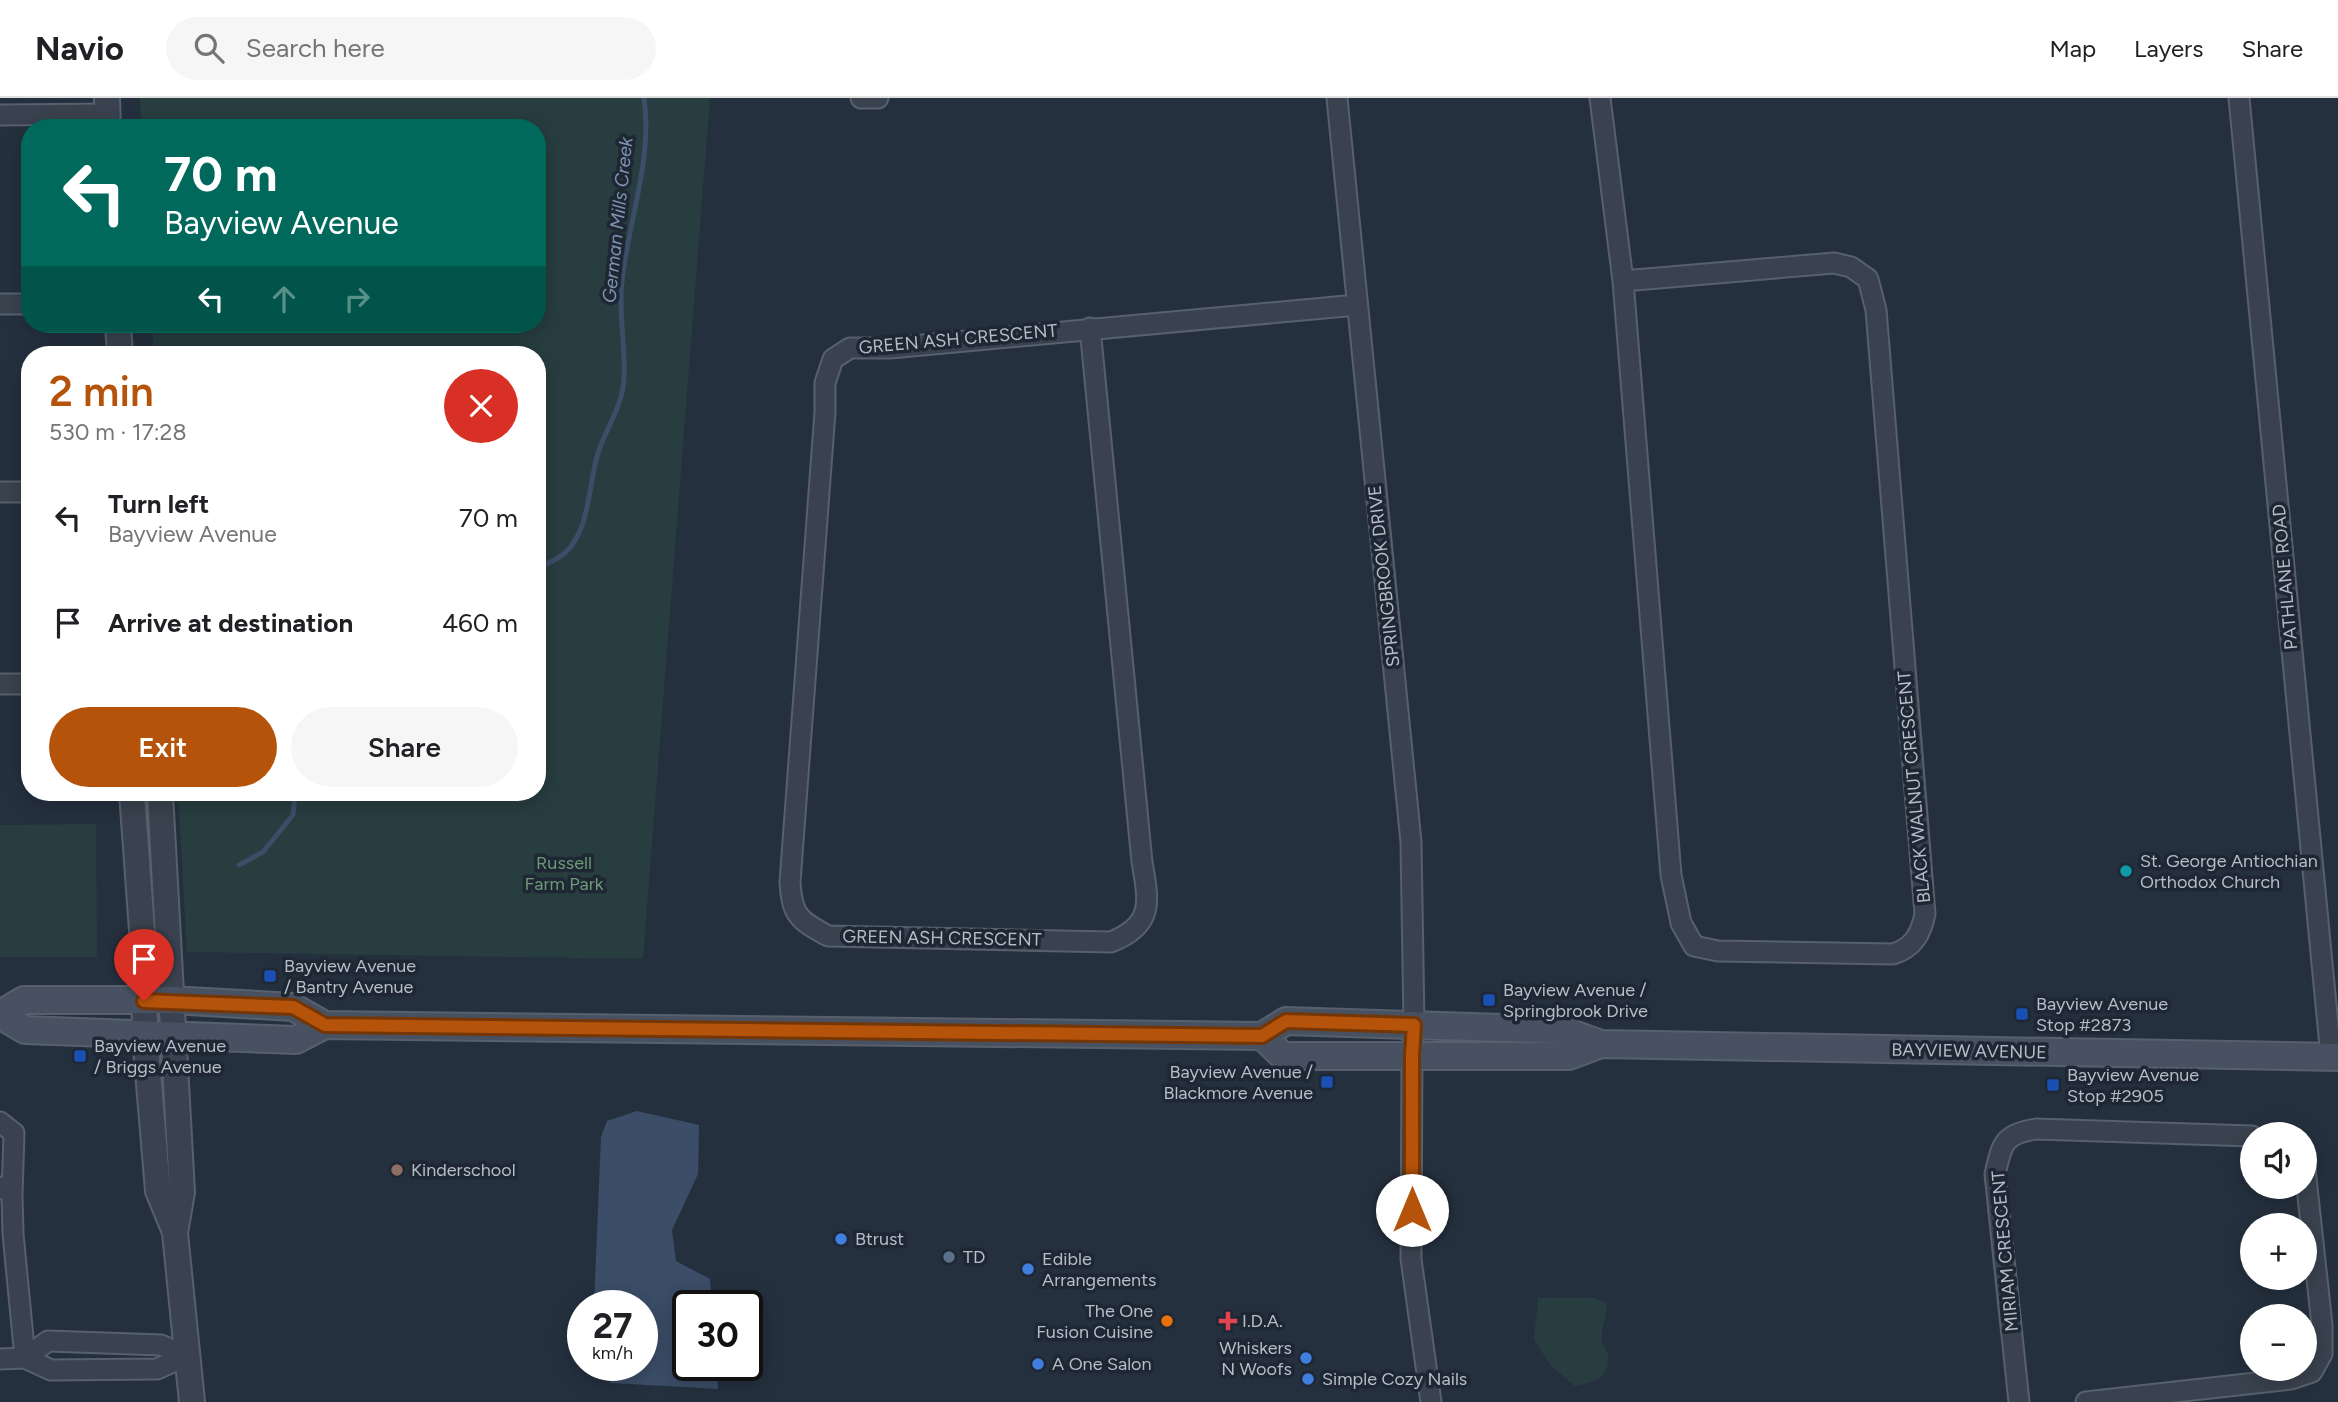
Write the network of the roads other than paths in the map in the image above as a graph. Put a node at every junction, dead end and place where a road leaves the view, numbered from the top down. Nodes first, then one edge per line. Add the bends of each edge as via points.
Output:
1 (861, 98) edge
2 (878, 98) edge
3 (1337, 98) edge
4 (1600, 98) edge
5 (2239, 98) edge
6 (107, 113) edge
7 (0, 115) edge
8 (1623, 281) junction
9 (0, 304) edge
10 (21, 304) edge
11 (1357, 305) junction
12 (1090, 328) junction
13 (0, 492) edge
14 (21, 492) edge
15 (0, 684) edge
16 (21, 684) edge
17 (132, 801) edge
18 (160, 801) edge
19 (171, 1000) junction
20 (144, 1001) junction
21 (0, 1014) edge
22 (325, 1025) junction
23 (1414, 1025) junction
24 (145, 1036) junction
25 (173, 1036) junction
26 (1262, 1036) junction
27 (1601, 1044) junction
28 (1412, 1055) junction
29 (2334, 1057) edge
30 (0, 1122) edge
31 (2240, 1136) edge
32 (6, 1190) edge
33 (2308, 1199) edge
34 (175, 1233) junction
35 (186, 1356) junction
36 (25, 1358) junction
37 (0, 1359) edge
38 (191, 1402) edge
39 (1431, 1402) edge
40 (2019, 1402) edge
41 (2086, 1402) edge

1 - 2 street
3 - 11 street, SPRINGBROOK DRIVE
4 - 8 street, BLACK WALNUT CRESCENT
5 - 29 street, PATHLANE ROAD
6 - 7 street
8 - 8 street, BLACK WALNUT CRESCENT via 1671,875 1681,923 1693,946 1718,951 1893,954 1906,950 1922,930 1925,914 1876,310 1868,279 1851,267 1834,263
9 - 10 street
11 - 12 street, GREEN ASH CRESCENT
11 - 23 street, SPRINGBROOK DRIVE via 1411,842
12 - 12 street, GREEN ASH CRESCENT via 850,348 834,359 825,383 790,882 791,903 802,922 828,936 1111,942 1130,934 1145,918 1147,892
13 - 14 street
15 - 16 street
17 - 20 street
18 - 19 street
19 - 20 main road, BAYVIEW AVENUE
19 - 22 main road, BAYVIEW AVENUE via 293,1007
19 - 25 street
20 - 21 main road, BAYVIEW AVENUE via 24,1000
20 - 24 street
21 - 24 main road, BAYVIEW AVENUE via 25,1030
22 - 25 main road, BAYVIEW AVENUE via 296,1040
22 - 26 main road, BAYVIEW AVENUE
23 - 26 main road, BAYVIEW AVENUE via 1286,1021
23 - 27 main road, BAYVIEW AVENUE via 1562,1030
23 - 28 street, SPRINGBROOK DRIVE
24 - 25 main road, BAYVIEW AVENUE
24 - 34 street via 158,1191
25 - 34 street via 182,1192
26 - 28 main road, BAYVIEW AVENUE via 1283,1056
27 - 28 main road, BAYVIEW AVENUE via 1569,1056
27 - 29 main road, BAYVIEW AVENUE
28 - 39 street, SPRINGBROOK DRIVE via 1411,1259
30 - 32 street via 14,1133
31 - 40 street, MIRIAM CRESCENT via 2036,1129 2009,1137 1995,1174
32 - 36 street
33 - 41 street via 2322,1325 2322,1354 2312,1372 2291,1379
34 - 35 street
35 - 36 street via 157,1369 51,1370
35 - 36 street via 161,1345 48,1340
35 - 38 street
36 - 37 street

